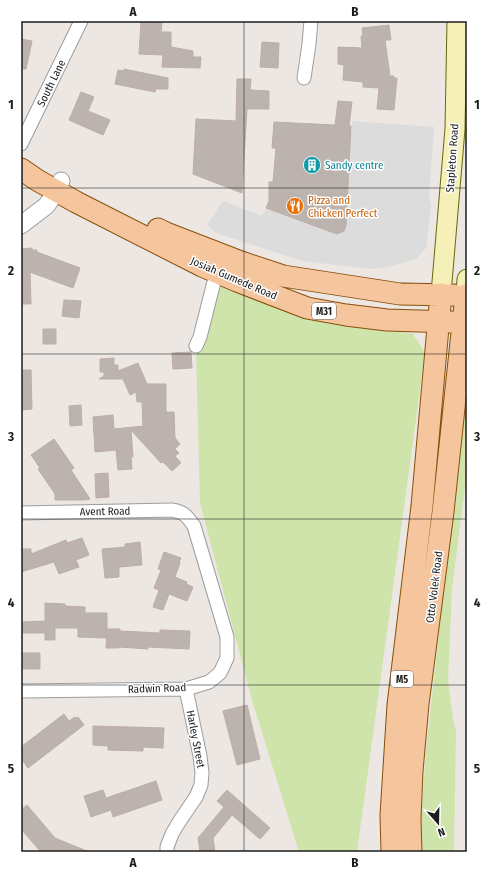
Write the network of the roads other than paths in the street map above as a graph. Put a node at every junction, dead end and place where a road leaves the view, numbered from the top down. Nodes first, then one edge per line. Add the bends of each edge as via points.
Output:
1 (81, 21) edge
2 (311, 21) edge
3 (457, 21) edge
4 (304, 78) dead end
5 (21, 144) edge
6 (21, 168) edge
7 (59, 186) junction
8 (21, 224) edge
9 (219, 263) junction
10 (467, 290) edge
11 (441, 294) junction
12 (438, 322) junction
13 (465, 322) edge
14 (196, 346) dead end
15 (21, 513) edge
16 (187, 516) joint
17 (186, 688) junction
18 (21, 691) edge
19 (167, 852) edge
20 (392, 852) edge
21 (411, 852) edge

1 - 5 street, South Lane
2 - 4 street
3 - 11 main road, Stapleton Road / M5 via 455,129
6 - 7 main road, Josiah Gumede Road / M31 via 38,180
7 - 8 street via 46,206
7 - 9 main road, Josiah Gumede Road / M31 via 107,218
9 - 11 main road, Josiah Gumede Road / M31 via 283,276 400,294
9 - 12 main road, Josiah Gumede Road / M31 via 307,308 380,319
9 - 14 street
10 - 11 main road, Josiah Gumede Road / M31
10 - 13 main road, M5
11 - 12 main road, M5
12 - 13 main road, Josiah Gumede Road / M31
12 - 20 main road, Otto Volek Road / M5 via 422,506 398,705 391,816
13 - 21 main road, Otto Volek Road / M5 via 418,704 410,812
15 - 16 street, Avent Road via 172,510
16 - 17 street, Radwin Road via 194,526 227,637 227,658 220,674 209,682
17 - 18 street, Radwin Road
17 - 19 street, Harley Street via 200,756 201,785 196,797 178,822

